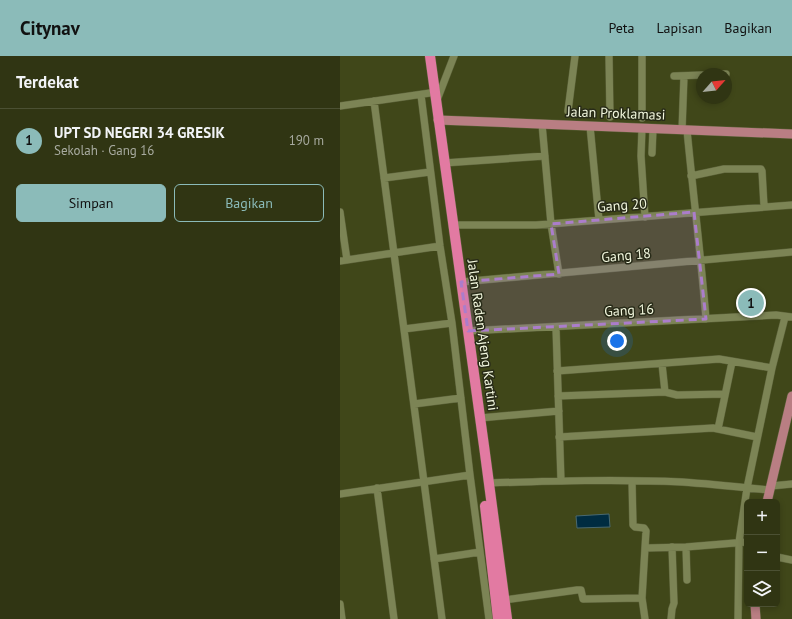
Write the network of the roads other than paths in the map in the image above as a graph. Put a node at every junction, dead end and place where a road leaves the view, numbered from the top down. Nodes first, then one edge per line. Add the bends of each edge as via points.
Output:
1 (425, 56) edge
2 (430, 56) edge
3 (454, 56) edge
4 (575, 56) edge
5 (609, 56) edge
6 (642, 56) edge
7 (696, 75) edge
8 (674, 76) dead end
9 (684, 76) junction
10 (425, 94) junction
11 (374, 101) junction
12 (436, 102) junction
13 (340, 106) edge
14 (568, 111) dead end
15 (610, 117) dead end
16 (642, 118) dead end
17 (438, 120) junction
18 (542, 124) junction
19 (590, 126) junction
20 (642, 128) junction
21 (653, 129) junction
22 (685, 130) junction
23 (792, 134) edge
24 (652, 153) dead end
25 (545, 156) junction
26 (444, 164) junction
27 (430, 172) junction
28 (691, 176) junction
29 (384, 178) junction
30 (792, 205) edge
31 (764, 206) junction
32 (340, 212) edge
33 (694, 212) junction
34 (645, 217) junction
35 (599, 220) junction
36 (551, 224) junction
37 (453, 226) junction
38 (440, 246) junction
39 (792, 252) edge
40 (394, 253) junction
41 (343, 260) edge
42 (702, 261) junction
43 (559, 274) junction
44 (461, 282) junction
45 (788, 317) edge
46 (706, 319) junction
47 (452, 323) junction
48 (556, 328) junction
49 (404, 329) junction
50 (468, 331) junction
51 (732, 362) junction
52 (662, 364) junction
53 (772, 368) junction
54 (558, 371) junction
55 (665, 392) junction
56 (725, 394) junction
57 (558, 396) junction
58 (792, 396) edge
59 (461, 398) junction
60 (414, 404) junction
61 (559, 411) junction
62 (480, 418) junction
63 (718, 429) junction
64 (559, 437) junction
65 (757, 437) junction
66 (481, 446) junction
67 (483, 460) junction
68 (470, 475) junction
69 (424, 481) junction
70 (561, 481) junction
71 (632, 481) junction
72 (489, 483) junction
73 (792, 484) edge
74 (377, 488) junction
75 (747, 488) junction
76 (770, 488) junction
77 (340, 494) edge
78 (768, 499) edge
79 (738, 542) junction
80 (744, 542) edge
81 (672, 547) junction
82 (686, 547) junction
83 (646, 548) junction
84 (480, 552) junction
85 (780, 558) edge
86 (434, 559) junction
87 (792, 560) edge
88 (687, 580) dead end
89 (642, 598) junction
90 (505, 600) junction
91 (340, 604) edge
92 (756, 607) edge
93 (342, 619) edge
94 (394, 619) edge
95 (442, 619) edge
96 (489, 619) edge
97 (498, 619) edge
98 (507, 619) edge
99 (645, 619) edge
100 (671, 619) edge
101 (738, 619) edge
102 (756, 619) edge

1 - 10 highway, Jalan Raden Ajeng Kartini
2 - 12 highway, Jalan Raden Ajeng Kartini
3 - 12 street
4 - 14 street
5 - 15 street
6 - 16 street
7 - 9 street
8 - 9 street
9 - 22 street
10 - 11 street
10 - 27 street
10 - 66 highway, Jalan Raden Ajeng Kartini
11 - 13 street
11 - 29 street
12 - 17 highway, Jalan Raden Ajeng Kartini
17 - 18 main road, Jalan Proklamasi
17 - 26 highway, Jalan Raden Ajeng Kartini
18 - 19 main road, Jalan Proklamasi
18 - 25 street
19 - 20 main road, Jalan Proklamasi
19 - 35 street
20 - 21 main road, Jalan Proklamasi
20 - 34 street
21 - 22 main road, Jalan Proklamasi
21 - 24 street
22 - 23 main road, Jalan Proklamasi
22 - 28 street
25 - 26 street
25 - 36 street
26 - 37 highway, Jalan Raden Ajeng Kartini
27 - 29 street
27 - 38 street
28 - 31 street via 724,169 760,168
28 - 33 street
29 - 40 street
30 - 31 street, Gang 20
31 - 33 street, Gang 20
32 - 41 street
33 - 34 street, Gang 20
33 - 42 street
34 - 35 street, Gang 20
35 - 36 street, Gang 20
36 - 37 street, Gang 20
36 - 43 street
37 - 44 highway, Jalan Raden Ajeng Kartini
38 - 40 street
38 - 47 street
39 - 42 street, Gang 18
40 - 41 street
40 - 49 street
42 - 43 street, Gang 18
42 - 46 street
43 - 44 street, Gang 18
44 - 50 highway, Jalan Raden Ajeng Kartini
45 - 46 street, Gang 16 via 776,315
45 - 53 street
46 - 48 street, Gang 16
47 - 49 street
47 - 59 street
48 - 50 street, Gang 16
48 - 54 street
49 - 60 street
50 - 62 highway, Jalan Raden Ajeng Kartini
51 - 52 street via 719,360
51 - 53 street
51 - 56 street
52 - 54 street
52 - 55 street
53 - 65 street
54 - 57 street
55 - 56 street via 677,395
55 - 57 street
56 - 63 street
57 - 61 street
58 - 76 main road
59 - 60 street
59 - 68 street
60 - 69 street
61 - 62 street
61 - 64 street
62 - 66 highway, Jalan Raden Ajeng Kartini
63 - 64 street
63 - 65 street
64 - 70 street
65 - 75 street
66 - 67 highway, Jalan Raden Ajeng Kartini
67 - 72 highway, Jalan Raden Ajeng Kartini
67 - 97 highway, Jalan Raden Ajeng Kartini
68 - 69 street
68 - 84 street
69 - 74 street
69 - 86 street
70 - 71 street
70 - 72 street
71 - 75 street via 682,482
71 - 83 street via 632,524 646,530
72 - 90 highway, Jalan Raden Ajeng Kartini
73 - 76 street
74 - 77 street
74 - 94 street
75 - 76 street
75 - 79 street
76 - 78 main road
79 - 80 street
79 - 82 street
79 - 101 street
81 - 82 street
81 - 83 street
81 - 100 street via 674,603
82 - 88 street
83 - 89 street
84 - 86 street
84 - 96 street
85 - 87 street
86 - 95 street
89 - 90 street via 582,599 580,590 577,590
89 - 99 street
90 - 98 highway, Jalan Raden Ajeng Kartini
91 - 93 street
92 - 102 main road

